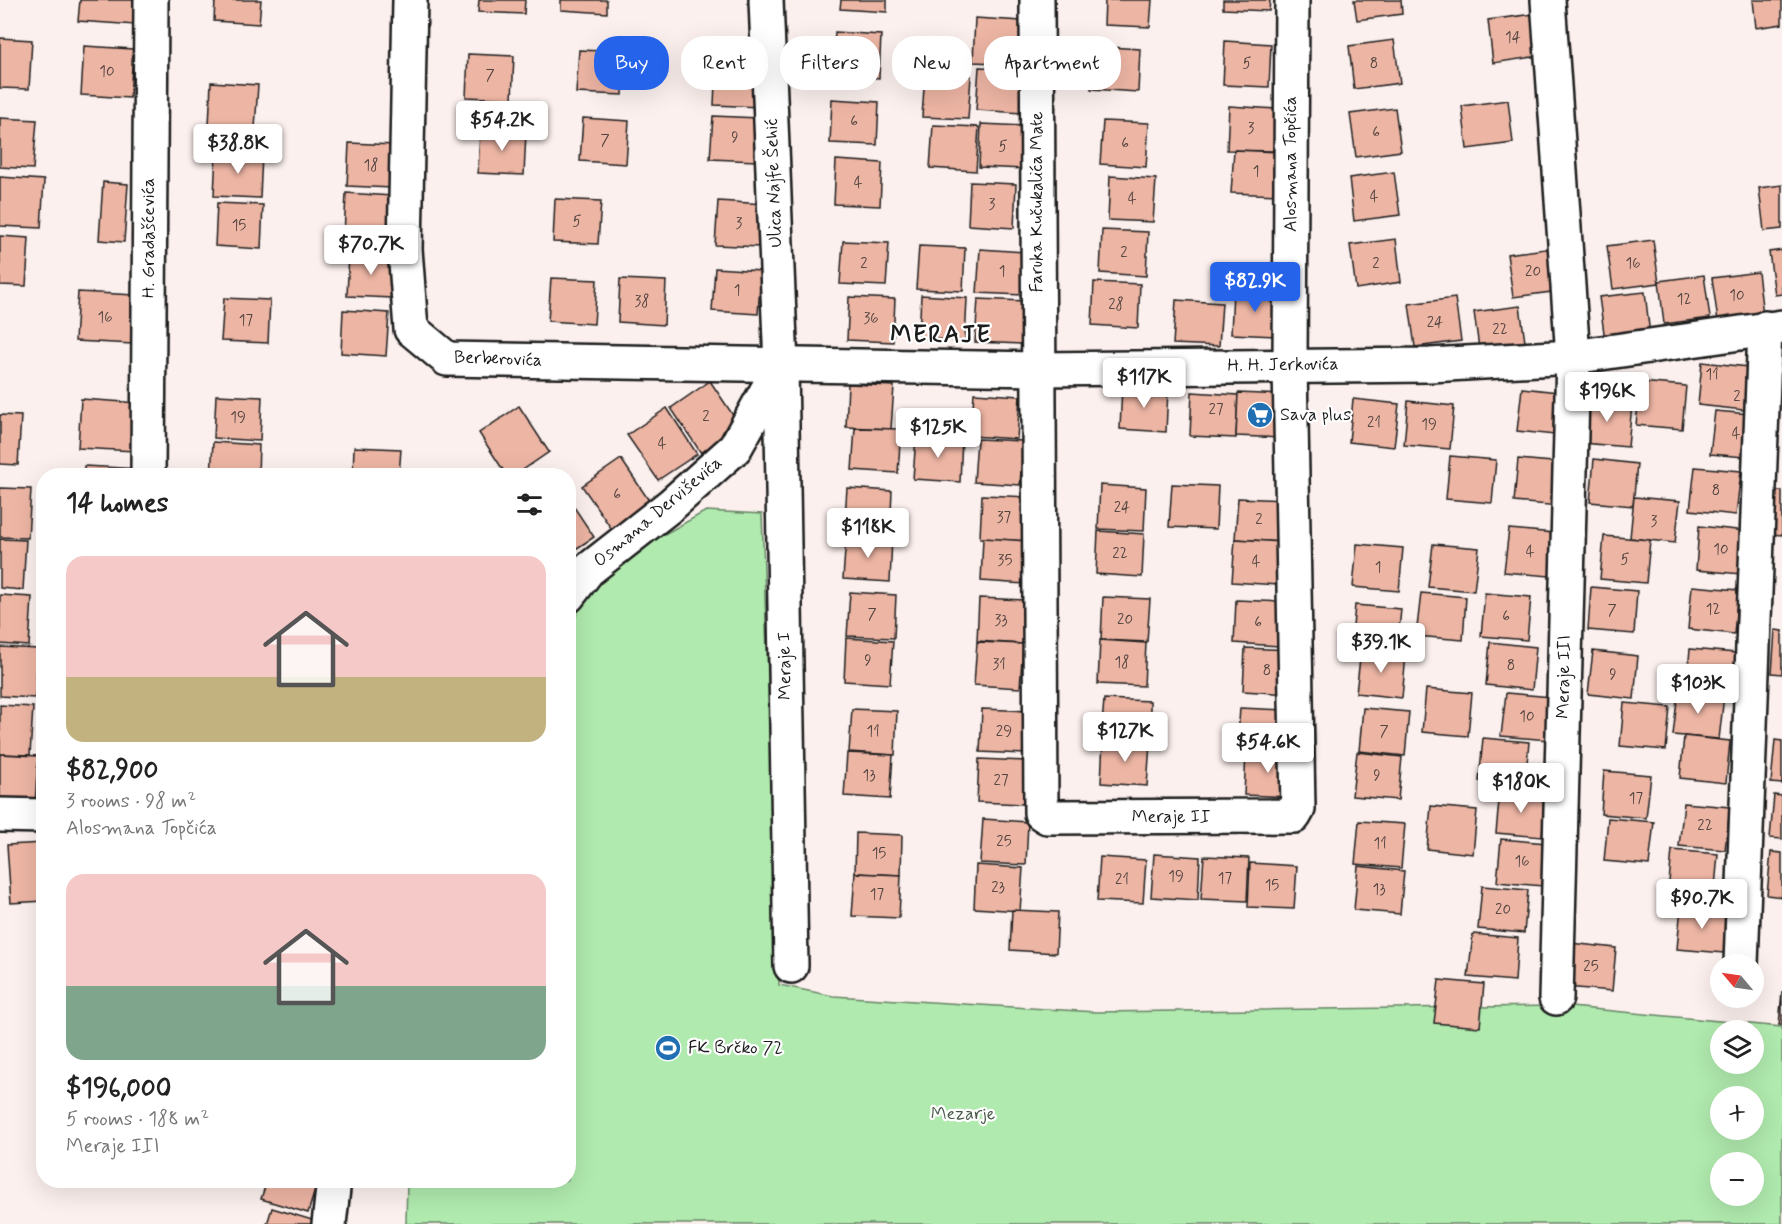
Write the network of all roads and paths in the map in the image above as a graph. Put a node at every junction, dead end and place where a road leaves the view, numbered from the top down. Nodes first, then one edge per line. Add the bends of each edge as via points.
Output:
1 (151, 0) edge
2 (410, 0) edge
3 (766, 0) edge
4 (1037, 0) edge
5 (1292, 0) edge
6 (1548, 0) edge
7 (1774, 327) edge
8 (1573, 357) junction
9 (1290, 365) junction
10 (781, 366) junction
11 (1038, 369) junction
12 (148, 468) edge
13 (576, 586) edge
14 (0, 816) edge
15 (36, 816) edge
16 (1742, 954) edge
17 (791, 966) dead end
18 (1556, 998) dead end
19 (333, 1188) edge
20 (329, 1224) edge

1 - 12 street, H. Gradašćevića
2 - 10 street, Berberovića via 405,249 411,329 447,359
3 - 10 street, Ulica Najfe Šehić
4 - 11 street, Faruka Kučukalića Mate
5 - 9 street, Alosmana Topčića
6 - 8 street
7 - 8 street, H. H. Jerkovića
7 - 16 street
8 - 9 street, H. H. Jerkovića
8 - 18 street, Meraje III
9 - 11 street, H. H. Jerkovića
9 - 11 street, Meraje II via 1298,809 1294,816 1047,817 1041,813
10 - 11 street, H. H. Jerkovića
10 - 13 street, Osmana Derviševića via 735,448 588,570
10 - 17 street, Meraje I
14 - 15 street
19 - 20 street

